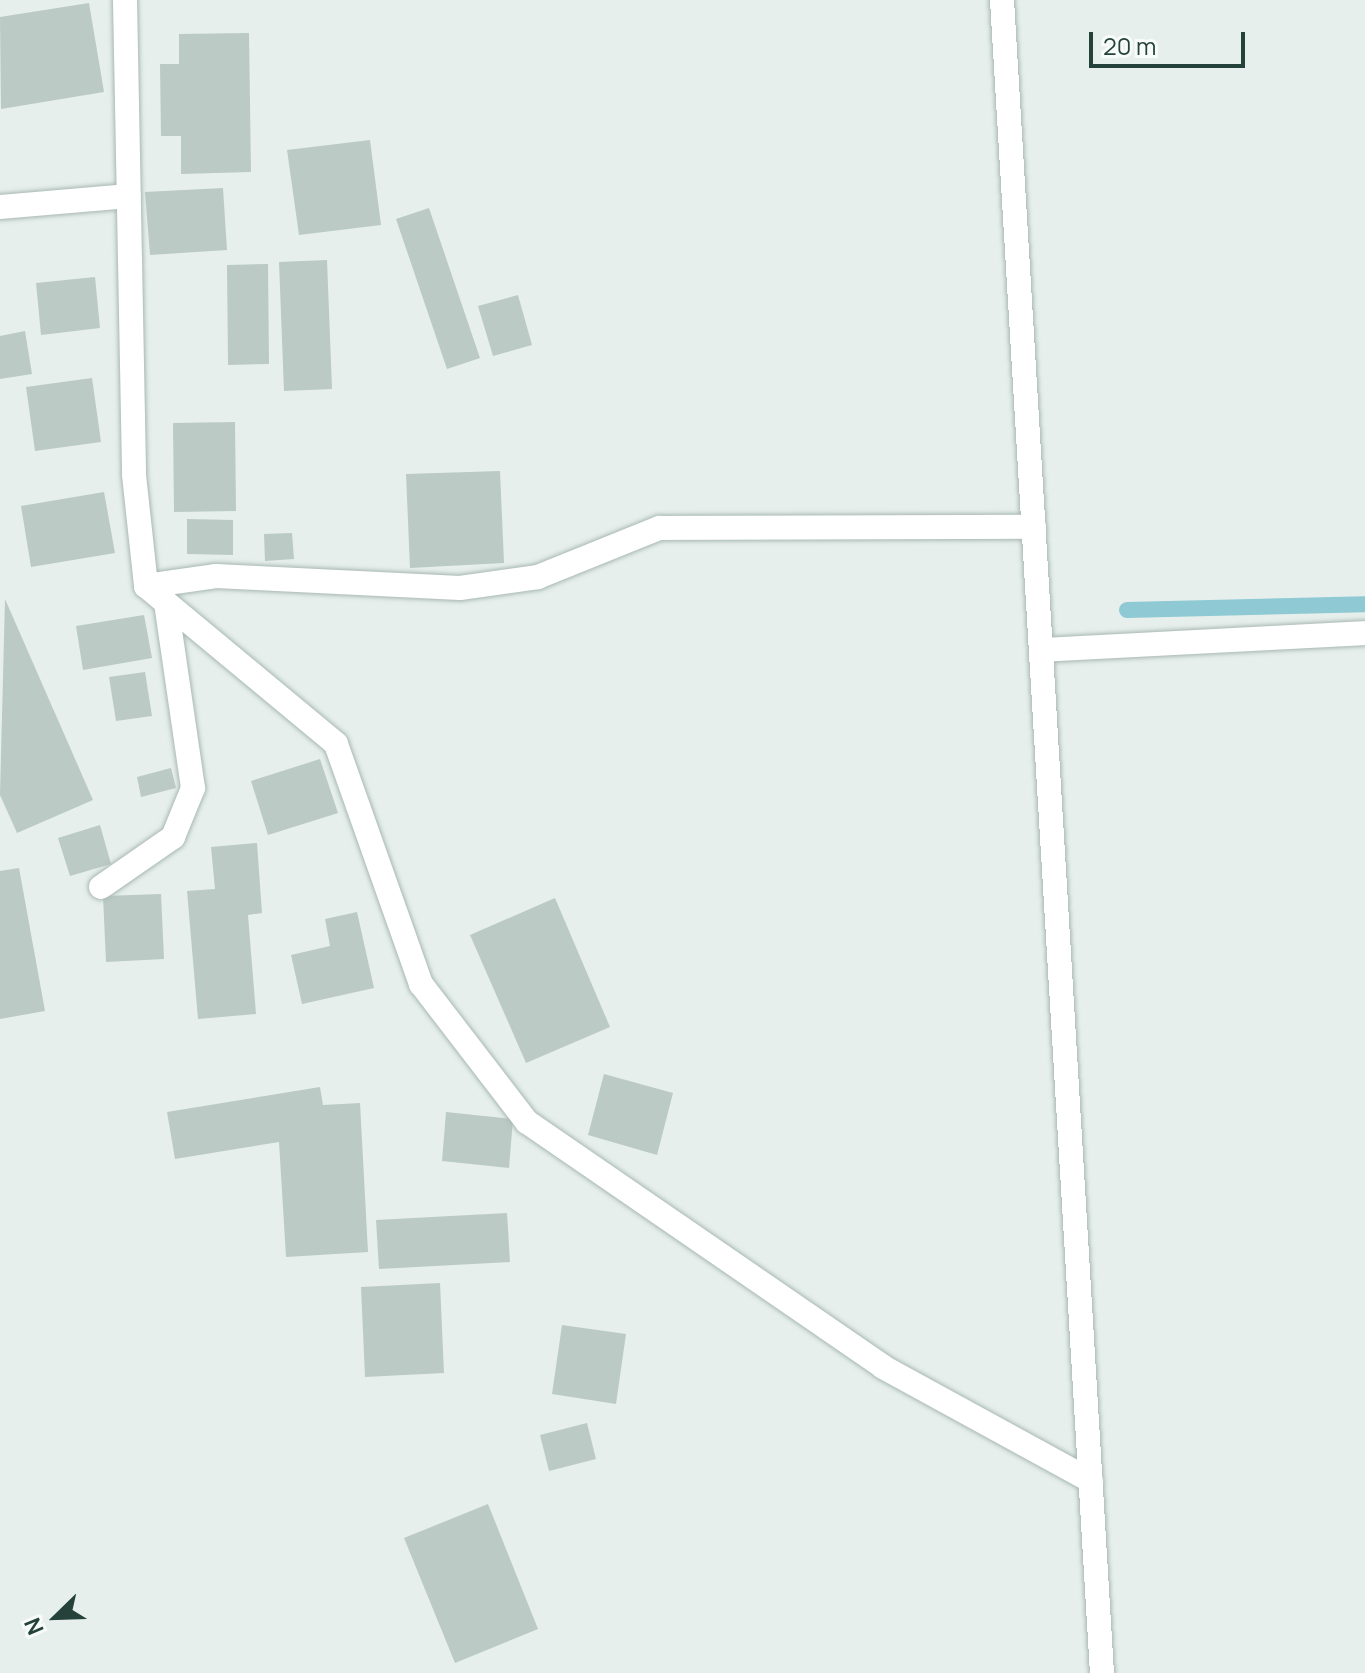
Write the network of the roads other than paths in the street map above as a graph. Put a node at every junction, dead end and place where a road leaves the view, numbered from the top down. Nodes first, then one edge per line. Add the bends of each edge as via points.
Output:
1 (125, 0) edge
2 (1002, 0) edge
3 (129, 196) junction
4 (0, 207) edge
5 (1034, 527) junction
6 (146, 586) junction
7 (166, 604) junction
8 (1365, 633) edge
9 (1041, 650) junction
10 (101, 887) dead end
11 (1091, 1481) junction
12 (1102, 1673) edge

1 - 3 street
2 - 5 street
3 - 4 street
3 - 6 street via 134,475
5 - 6 street via 659,528 538,577 460,588 260,576
5 - 9 street
6 - 7 street
7 - 10 street via 193,788 173,837
7 - 11 street via 336,744 421,984 527,1122 883,1367
8 - 9 street
9 - 11 street
11 - 12 street

